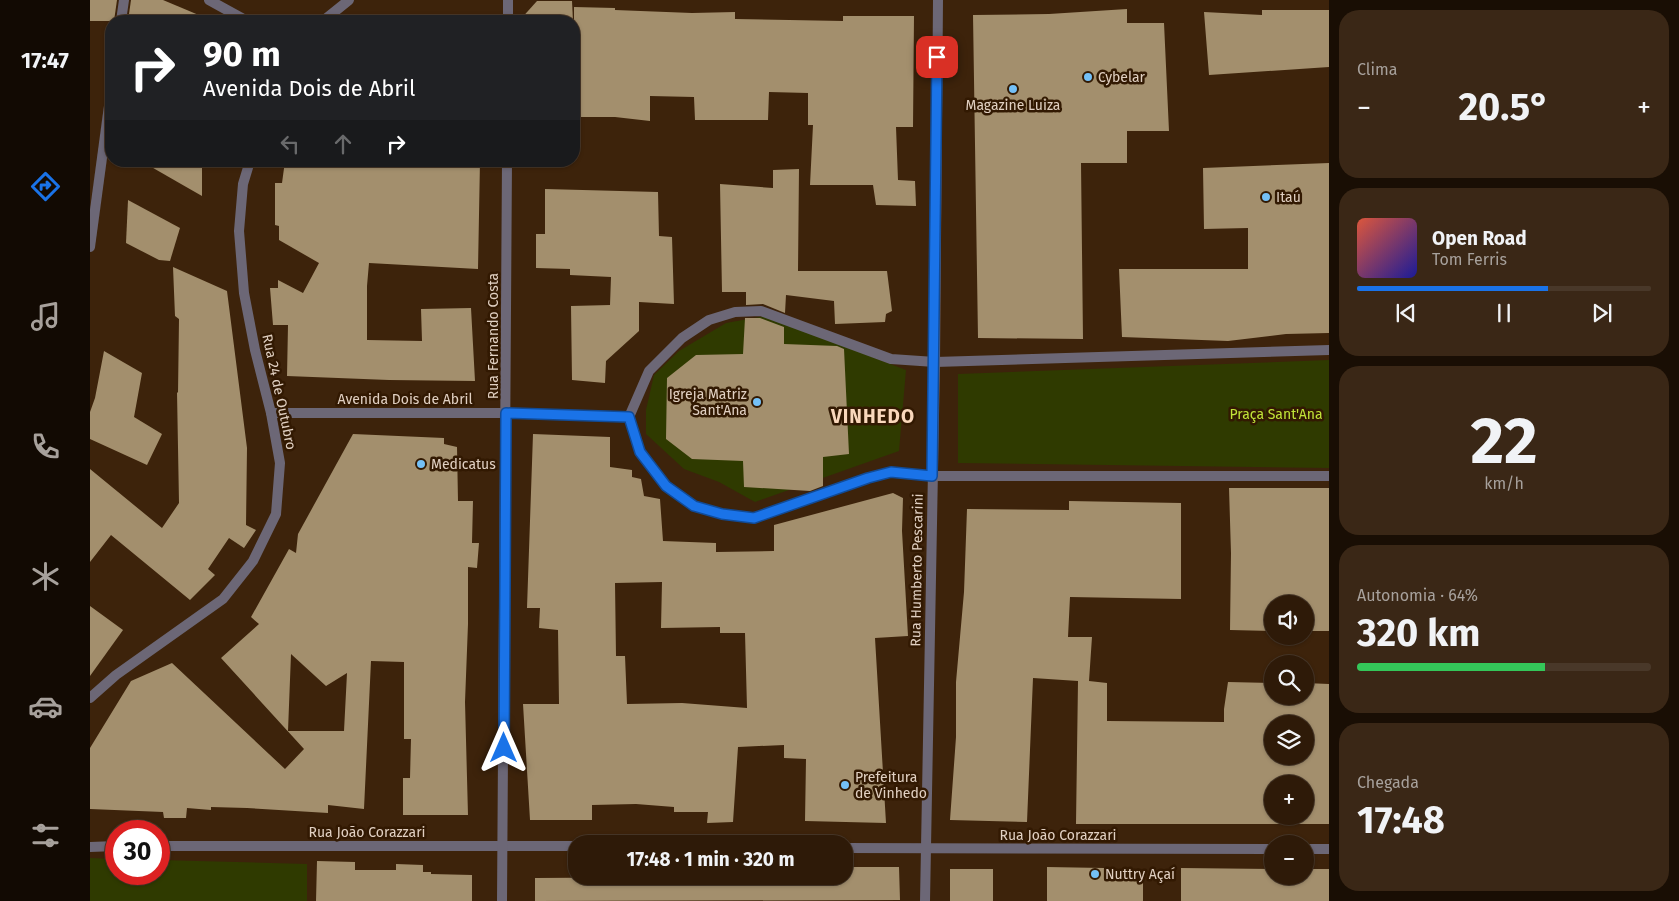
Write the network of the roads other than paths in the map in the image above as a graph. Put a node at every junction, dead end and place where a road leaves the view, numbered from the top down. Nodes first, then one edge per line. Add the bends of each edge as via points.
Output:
1 (124, 0) edge
2 (209, 0) edge
3 (349, 0) edge
4 (508, 0) edge
5 (938, 0) edge
6 (226, 4) edge
7 (122, 15) edge
8 (240, 15) edge
9 (330, 15) edge
10 (508, 15) edge
11 (105, 136) edge
12 (248, 167) edge
13 (507, 167) edge
14 (90, 247) edge
15 (1329, 350) edge
16 (935, 362) junction
17 (271, 413) junction
18 (506, 413) junction
19 (629, 417) junction
20 (932, 476) junction
21 (1329, 476) edge
22 (90, 698) edge
23 (90, 846) edge
24 (105, 846) edge
25 (170, 846) edge
26 (503, 846) junction
27 (568, 846) edge
28 (853, 848) edge
29 (925, 849) junction
30 (1264, 849) edge
31 (1314, 849) edge
32 (1329, 849) edge
33 (502, 901) edge
34 (925, 901) edge

1 - 7 street
2 - 6 street
3 - 9 street
4 - 10 street
5 - 16 street, Rua Humberto Pescarini
6 - 8 street
11 - 14 street
12 - 17 street, Rua 24 de Outubro via 243,184 239,231 244,294
13 - 18 street, Rua Fernando Costa
15 - 16 street
16 - 19 street via 891,359 761,311 735,312 709,320 682,338 649,371
16 - 20 street, Rua Humberto Pescarini
17 - 18 street, Avenida Dois de Abril
17 - 22 street, Rua 24 de Outubro via 280,463 276,514 253,561 223,599 116,675
18 - 19 street, Avenida Dois de Abril
18 - 26 street, Rua Fernando Costa
19 - 20 street via 640,452 666,486 694,506 722,514 754,518 891,472
20 - 21 street
20 - 29 street, Rua Humberto Pescarini
23 - 24 street
25 - 26 street, Rua João Corazzari
26 - 27 street, Rua João Corazzari
26 - 33 street, Rua Fernando Costa
28 - 29 street, Rua João Corazzari
29 - 30 street, Rua João Corazzari
29 - 34 street, Rua Humberto Pescarini
31 - 32 street

